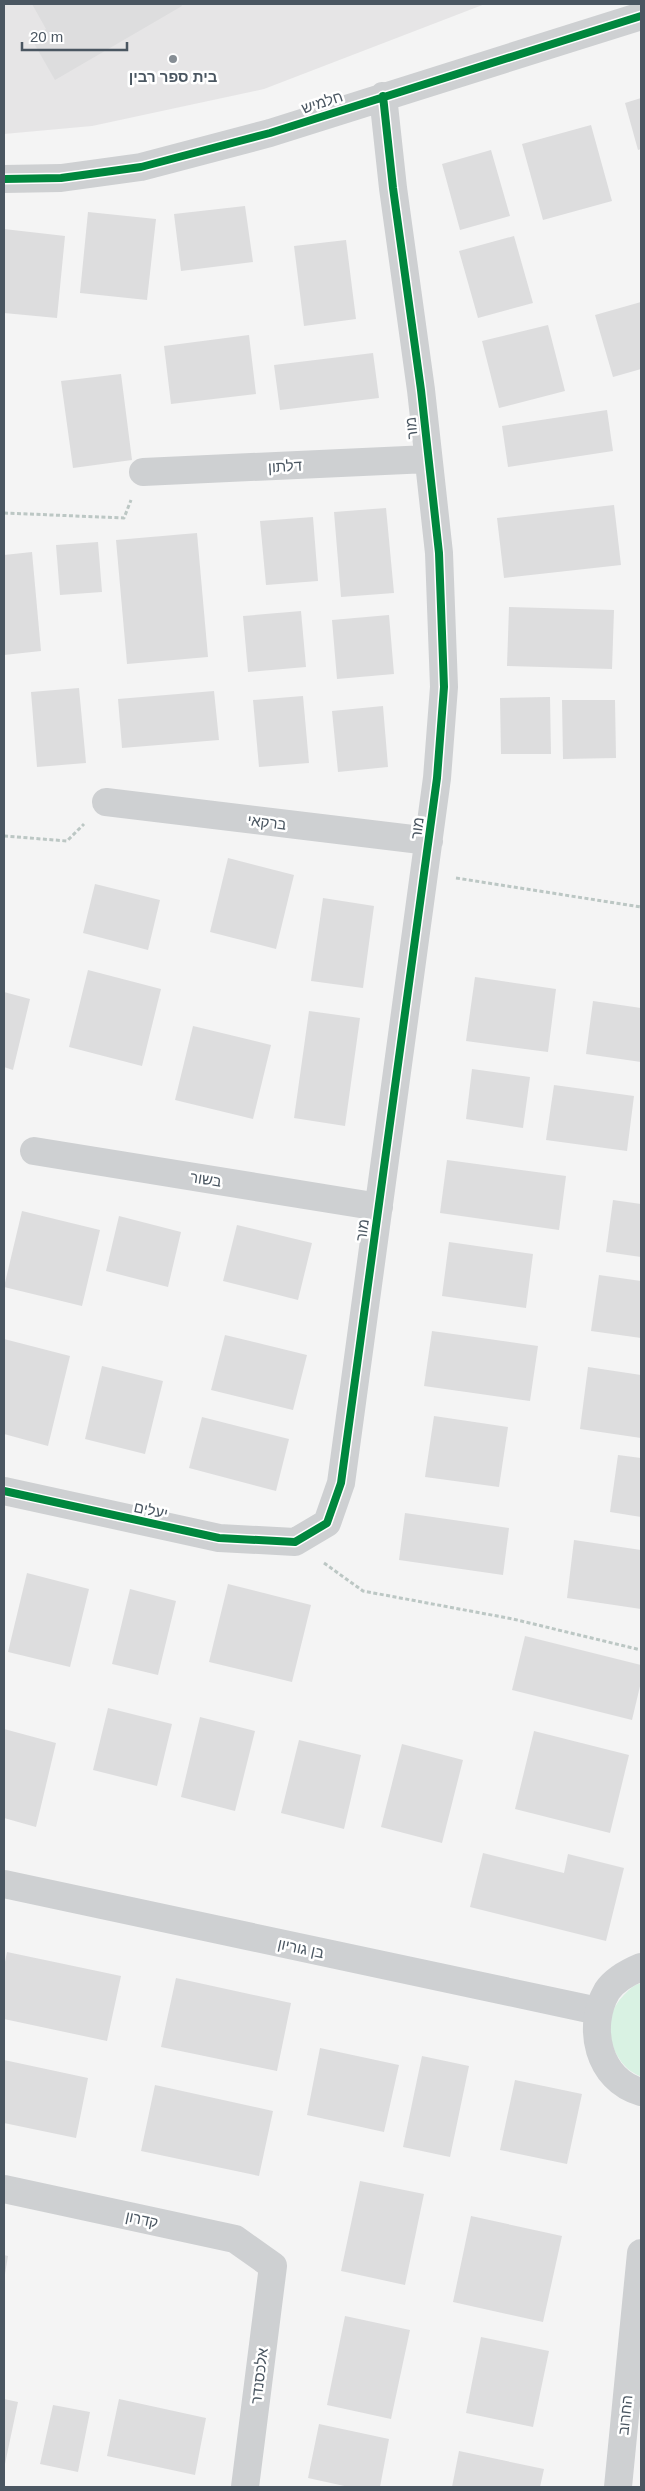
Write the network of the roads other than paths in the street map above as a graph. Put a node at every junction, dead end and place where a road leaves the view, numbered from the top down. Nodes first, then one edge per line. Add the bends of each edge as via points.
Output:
1 (641, 16) edge
2 (383, 96) junction
3 (4, 179) edge
4 (428, 459) junction
5 (143, 472) road end
6 (106, 802) road end
7 (429, 841) junction
8 (34, 1151) dead end
9 (379, 1207) junction
10 (4, 1491) edge
11 (295, 1542) joint
12 (4, 1884) edge
13 (641, 1967) edge
14 (598, 2011) junction
15 (641, 2092) edge
16 (4, 2189) edge
17 (641, 2253) edge
18 (273, 2266) joint
19 (245, 2487) edge
20 (618, 2487) edge

1 - 2 street, חלמיש
2 - 3 street, חלמיש via 270,133 141,167 61,178
2 - 4 street, מור
4 - 5 street, דלתון
4 - 7 street, מור via 438,553 444,687
6 - 7 street, ברקאי
7 - 9 street, מור
8 - 9 street, בשור
9 - 11 street, מור via 341,1483 327,1523
10 - 11 street, יעלים via 219,1538
12 - 14 street, בן גוריון
13 - 14 street via 625,1974 608,1990
14 - 15 street via 596,2034 601,2057 614,2077
16 - 18 street, קדרון via 235,2240
17 - 20 street, החרוב
18 - 19 street, אלכסנדר

